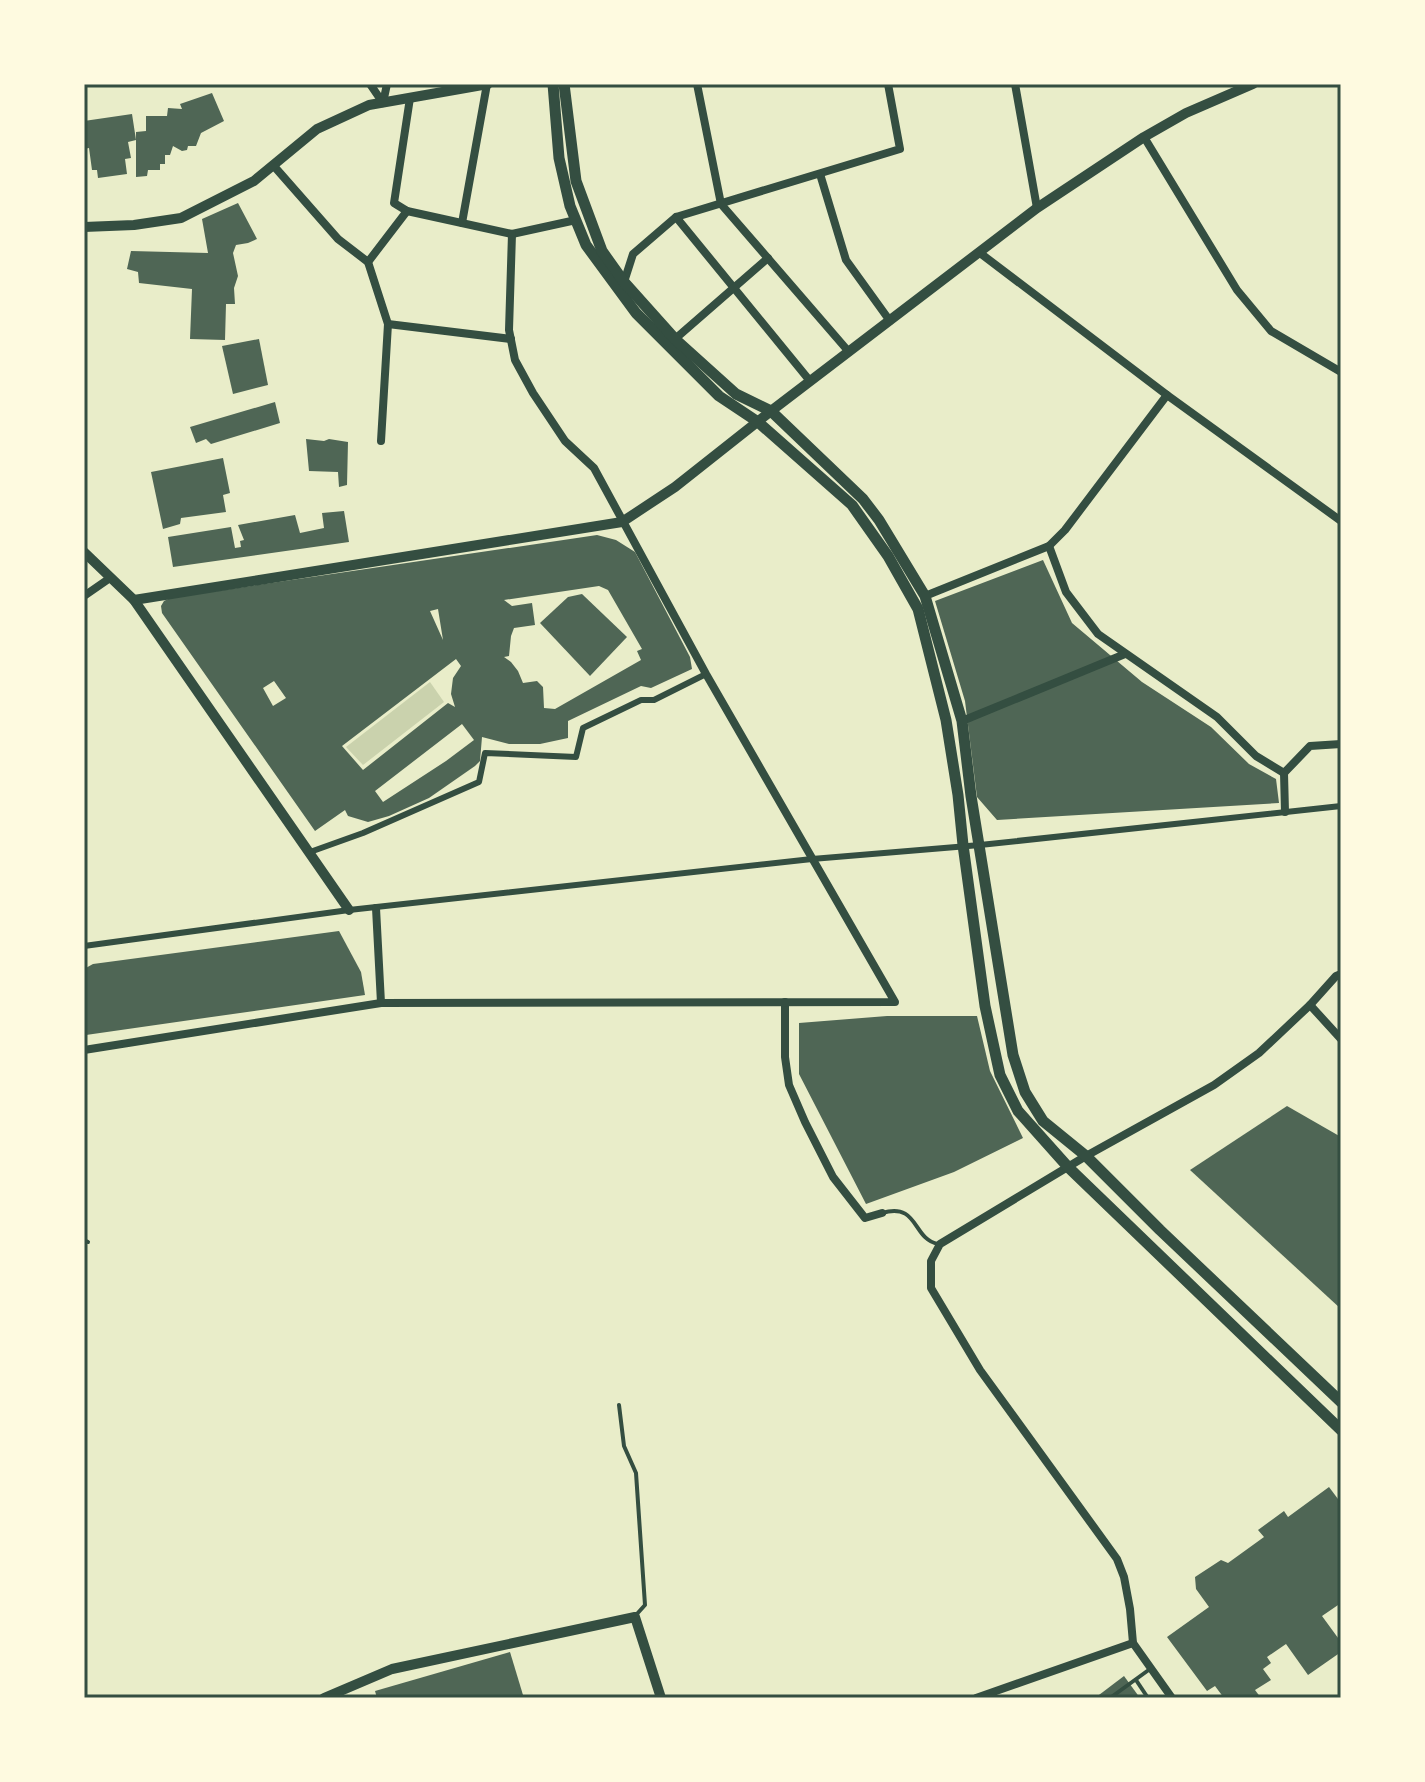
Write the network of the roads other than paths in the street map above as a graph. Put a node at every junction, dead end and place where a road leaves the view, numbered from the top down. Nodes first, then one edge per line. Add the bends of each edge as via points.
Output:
1 (370, 84) edge
2 (387, 84) edge
3 (488, 84) edge
4 (553, 84) edge
5 (564, 84) edge
6 (697, 84) edge
7 (888, 84) edge
8 (1015, 84) edge
9 (1253, 84) edge
10 (410, 98) junction
11 (383, 103) junction
12 (1144, 137) junction
13 (273, 165) junction
14 (820, 174) junction
15 (721, 204) junction
16 (1037, 208) junction
17 (407, 211) junction
18 (676, 217) junction
19 (576, 220) junction
20 (462, 223) junction
21 (84, 227) edge
22 (512, 234) junction
23 (980, 253) junction
24 (768, 258) junction
25 (368, 262) junction
26 (624, 282) junction
27 (733, 287) junction
28 (890, 321) junction
29 (388, 324) junction
30 (511, 339) junction
31 (675, 339) junction
32 (849, 352) junction
33 (1341, 372) edge
34 (810, 381) junction
35 (1167, 395) junction
36 (771, 411) junction
37 (758, 422) junction
38 (381, 441) dead end
39 (1341, 521) edge
40 (622, 522) junction
41 (1049, 546) junction
42 (84, 552) edge
43 (110, 578) junction
44 (84, 596) edge
45 (925, 596) junction
46 (134, 600) junction
47 (1125, 654) junction
48 (706, 674) junction
49 (962, 721) junction
50 (1341, 744) edge
51 (1284, 773) junction
52 (1341, 806) edge
53 (1285, 812) junction
54 (963, 845) junction
55 (980, 845) junction
56 (310, 852) junction
57 (812, 859) junction
58 (376, 908) junction
59 (349, 910) junction
60 (84, 946) edge
61 (1341, 974) edge
62 (785, 1002) junction
63 (381, 1003) junction
64 (1310, 1005) junction
65 (1341, 1039) edge
66 (84, 1050) edge
67 (1086, 1156) junction
68 (1068, 1167) junction
69 (882, 1213) joint
70 (940, 1244) junction
71 (1341, 1402) edge
72 (619, 1405) dead end
73 (1341, 1430) edge
74 (635, 1617) junction
75 (1133, 1643) junction
76 (1151, 1669) junction
77 (1135, 1680) junction
78 (324, 1698) edge
79 (661, 1698) edge
80 (976, 1698) edge
81 (1110, 1698) edge
82 (1148, 1698) edge
83 (1172, 1698) edge

1 - 11 street
2 - 11 street
3 - 10 street
3 - 20 street
4 - 19 main road via 559,158
5 - 26 main road via 576,181 602,251
6 - 15 street
7 - 14 street via 900,149
8 - 16 street
9 - 12 street
10 - 11 street
10 - 17 street via 394,203
11 - 13 street via 317,129
12 - 16 street
12 - 33 street via 1237,290 1271,331
13 - 21 street via 254,181 181,218
13 - 25 street via 338,239
14 - 15 street
14 - 28 street via 846,260
15 - 18 street
15 - 24 street
16 - 23 street
17 - 20 street
17 - 25 street
18 - 26 street via 633,254
18 - 27 street
19 - 22 street
19 - 37 main road via 586,245 636,313 719,396
20 - 22 street
22 - 30 street
23 - 28 street
23 - 35 street
24 - 27 street
24 - 32 street
25 - 29 street
26 - 31 main road
27 - 31 street
27 - 34 street
28 - 32 street
29 - 30 street
29 - 38 street
30 - 40 street via 515,360 533,393 565,441 594,468
31 - 36 main road via 736,394
32 - 34 street
34 - 36 street
35 - 39 street
35 - 41 street
36 - 37 street
36 - 45 main road via 863,499
37 - 40 street
37 - 54 main road via 852,505 918,609 946,720
40 - 46 street
40 - 48 street
41 - 45 street
41 - 47 street via 1066,592 1098,634
42 - 43 street
43 - 44 street
43 - 46 street
45 - 49 main road
46 - 56 street
47 - 49 street
47 - 51 street via 1217,717 1256,756
48 - 56 street via 583,728 576,757 485,753 479,782
48 - 57 street
49 - 55 main road
50 - 51 street via 1310,746
51 - 53 street
52 - 53 street
53 - 55 street
54 - 55 street
54 - 57 street
54 - 68 main road via 1000,1075 1018,1111
55 - 67 main road via 1013,1055 1025,1092 1043,1121
56 - 59 street
57 - 58 street
57 - 62 street via 895,1002
58 - 59 street
58 - 63 street
59 - 60 street
61 - 64 street
62 - 63 street
62 - 69 street via 789,1085 805,1122 833,1177 865,1218
63 - 66 street
64 - 65 street
64 - 67 street via 1259,1053 1214,1085
67 - 68 street
67 - 71 main road
68 - 70 street
68 - 73 main road
69 - 70 lane via 903,1212 928,1241
70 - 75 street via 931,1261 931,1288 980,1370 1117,1559
72 - 74 lane via 624,1446 636,1473 645,1605
74 - 78 street via 392,1669
74 - 79 street
75 - 76 street
75 - 80 street
76 - 77 lane
76 - 83 street
77 - 81 lane
77 - 82 lane

